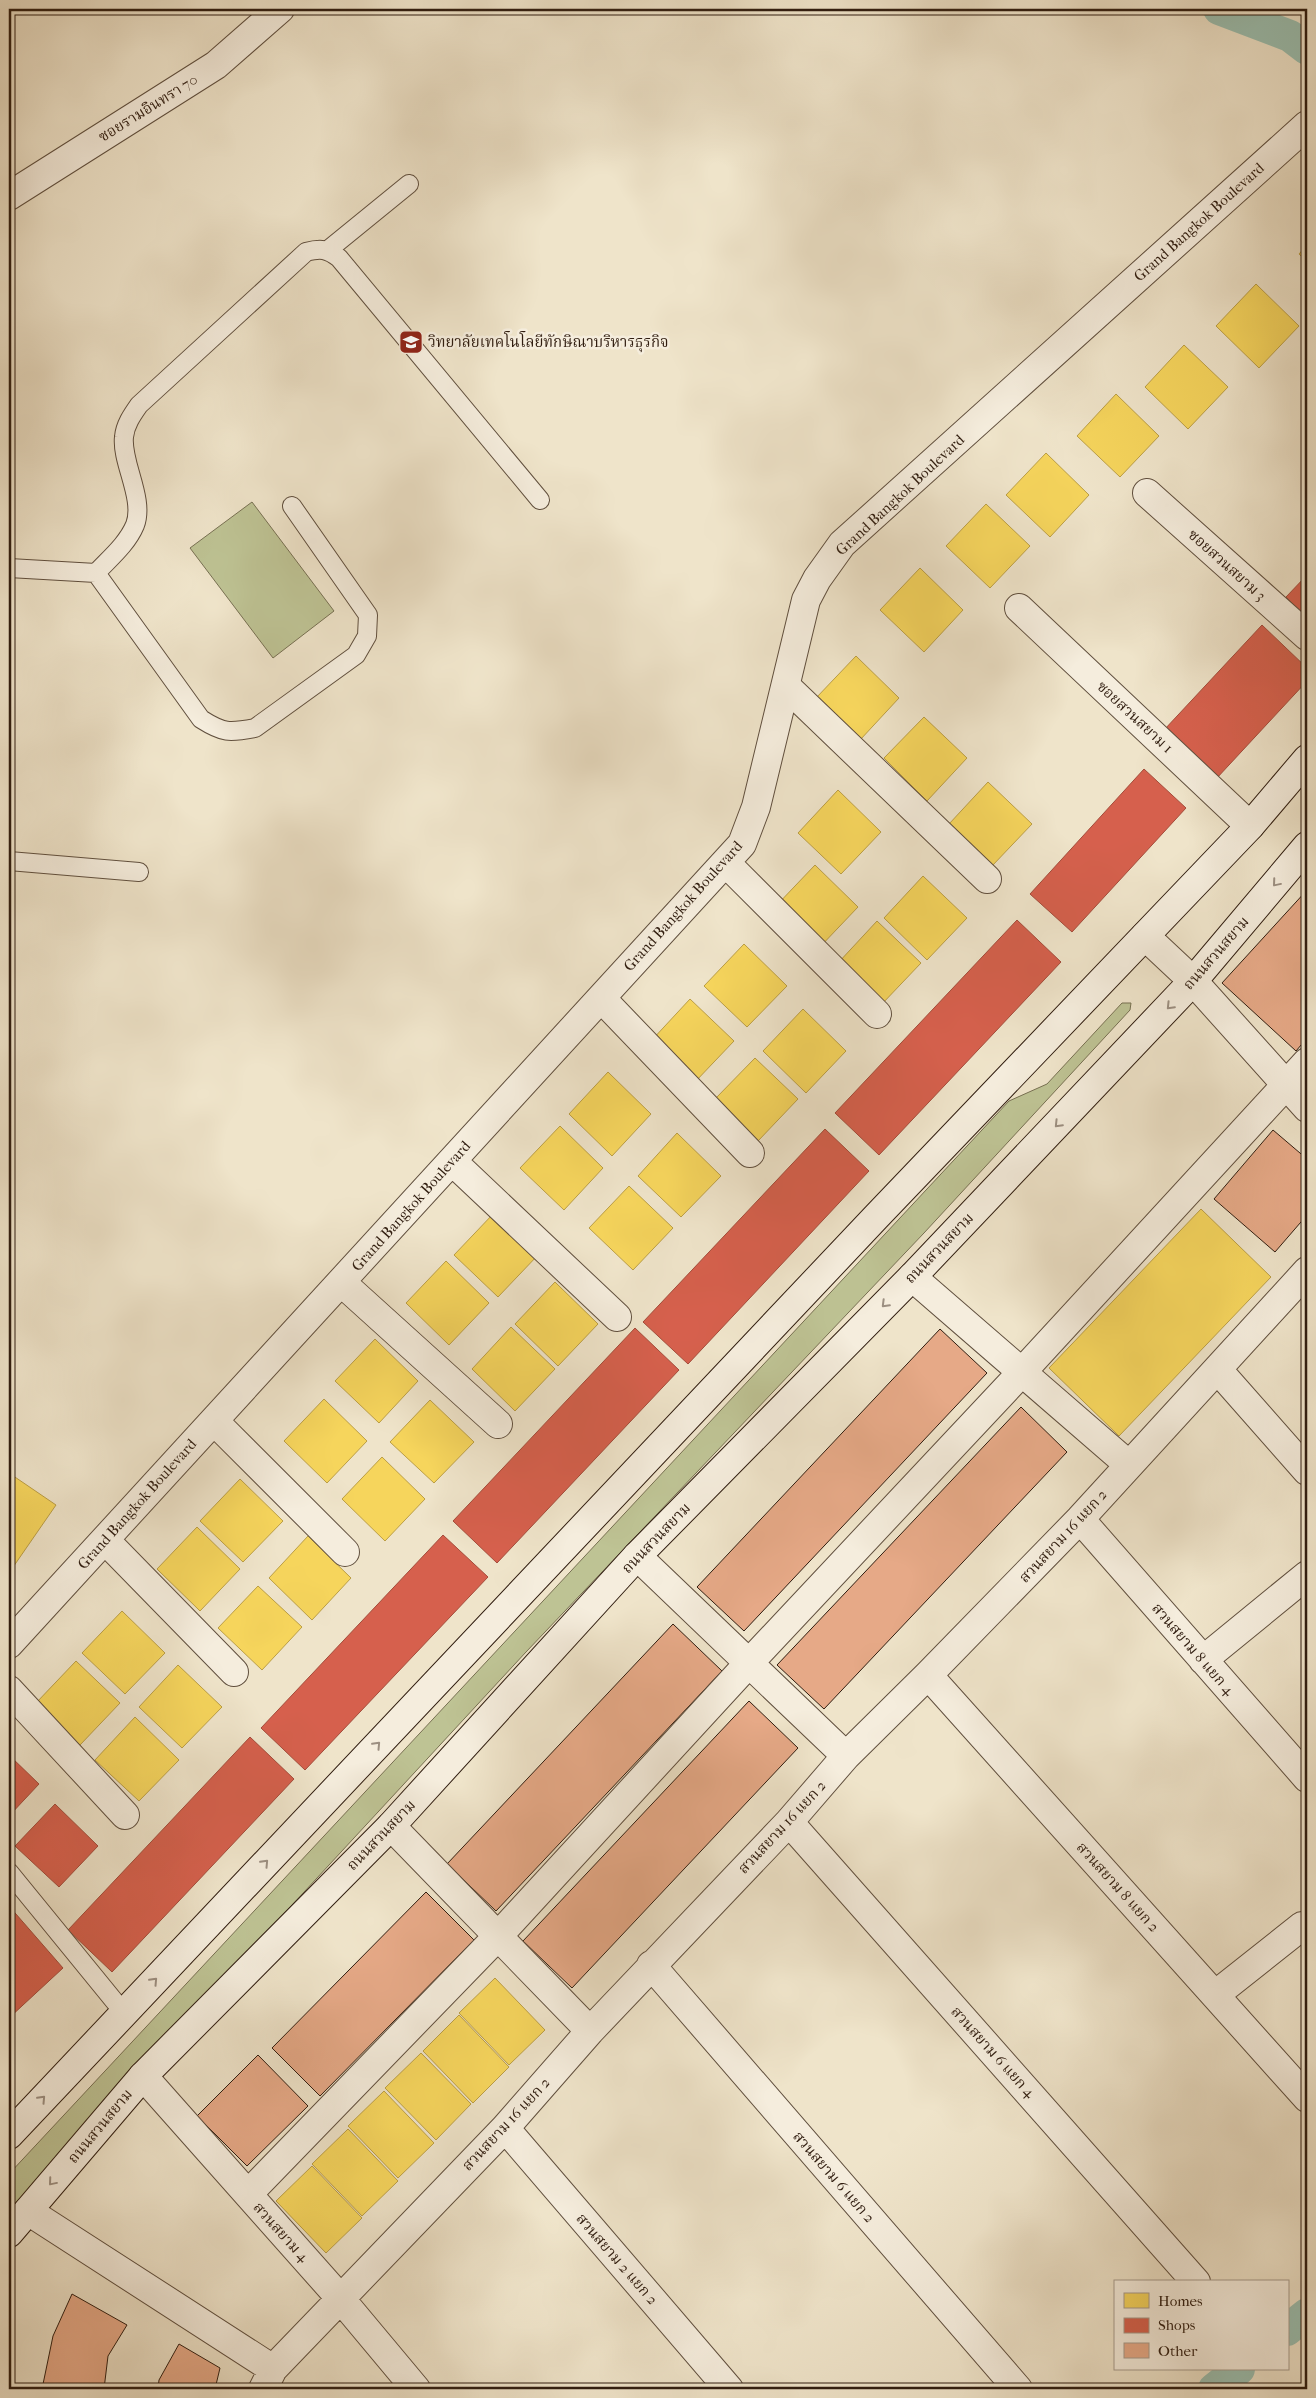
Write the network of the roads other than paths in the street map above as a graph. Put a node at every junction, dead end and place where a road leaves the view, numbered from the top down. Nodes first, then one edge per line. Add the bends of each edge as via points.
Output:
1 (280, 9) edge
2 (1307, 125) edge
3 (409, 184) dead end
4 (9, 196) edge
5 (328, 250) junction
6 (1147, 493) dead end
7 (540, 500) dead end
8 (292, 506) dead end
9 (9, 568) edge
10 (96, 573) junction
11 (1019, 608) dead end
12 (1307, 636) edge
13 (786, 686) junction
14 (1307, 759) edge
15 (1250, 826) junction
16 (1307, 846) edge
17 (9, 861) edge
18 (726, 863) junction
19 (139, 872) dead end
20 (987, 879) dead end
21 (1145, 936) junction
22 (1193, 981) junction
23 (601, 998) junction
24 (877, 1014) dead end
25 (1307, 1062) edge
26 (1286, 1085) junction
27 (1307, 1108) edge
28 (750, 1153) dead end
29 (452, 1161) junction
30 (1307, 1271) edge
31 (912, 1277) junction
32 (341, 1282) junction
33 (617, 1317) dead end
34 (1218, 1370) junction
35 (1022, 1372) junction
36 (214, 1421) junction
37 (498, 1424) dead end
38 (1129, 1465) junction
39 (1307, 1471) edge
40 (1080, 1520) junction
41 (105, 1540) junction
42 (345, 1552) dead end
43 (637, 1556) junction
44 (1307, 1575) edge
45 (9, 1644) edge
46 (1203, 1660) junction
47 (749, 1663) junction
48 (234, 1672) dead end
49 (928, 1675) junction
50 (9, 1690) edge
51 (846, 1756) junction
52 (1307, 1778) edge
53 (125, 1815) dead end
54 (789, 1822) junction
55 (391, 1826) junction
56 (9, 1872) edge
57 (1302, 1926) dead end
58 (499, 1935) junction
59 (651, 1965) junction
60 (1215, 1995) junction
61 (124, 2013) junction
62 (590, 2031) junction
63 (143, 2076) junction
64 (1307, 2098) edge
65 (505, 2128) junction
66 (9, 2135) edge
67 (248, 2194) junction
68 (28, 2211) junction
69 (9, 2233) edge
70 (1194, 2280) edge
71 (340, 2298) junction
72 (268, 2379) edge
73 (416, 2389) edge
74 (729, 2389) edge
75 (1018, 2389) edge

1 - 4 street, ซอยรามอินทรา 70 via 216,65
2 - 13 street, Grand Bangkok Boulevard via 842,544 806,600
3 - 5 lane
5 - 7 lane via 339,258
5 - 10 lane via 319,248 306,252 139,406 128,423 124,438 137,503 136,523 128,539
6 - 12 street, ซอยสวนสยาม 3
8 - 10 lane via 368,615 367,636 356,655 255,728 236,732 218,730 201,719
9 - 10 lane
11 - 15 street, ซอยสวนสยาม 1
13 - 18 street, Grand Bangkok Boulevard via 756,807 742,844
13 - 20 street
14 - 15 street
15 - 21 street
16 -> 22 street, ถนนสวนสยาม
17 - 19 lane
18 - 23 street, Grand Bangkok Boulevard
18 - 24 street
21 - 22 street
61 -> 21 street
22 - 26 street
22 -> 31 street, ถนนสวนสยาม
23 - 28 street
23 - 29 street, Grand Bangkok Boulevard
25 - 26 street
26 - 27 street
26 - 35 street
29 - 32 street, Grand Bangkok Boulevard
29 - 33 street
30 - 34 street, สวนสยาม 16 แยก 2
31 - 35 street
31 -> 43 street, ถนนสวนสยาม
32 - 36 street, Grand Bangkok Boulevard
32 - 37 street
34 - 38 street, สวนสยาม 16 แยก 2
34 - 39 street
35 - 38 street
35 - 47 street
36 - 41 street, Grand Bangkok Boulevard
36 - 42 street
38 - 40 street, สวนสยาม 16 แยก 2
40 - 46 street, สวนสยาม 8 แยก 4
40 - 49 street, สวนสยาม 16 แยก 2
41 - 45 street, Grand Bangkok Boulevard
41 - 48 street
43 - 47 street
43 - 55 street, ถนนสวนสยาม
44 - 46 street
46 - 52 street, สวนสยาม 8 แยก 4
47 - 51 street
47 - 58 street
49 - 51 street, สวนสยาม 16 แยก 2
49 - 60 street, สวนสยาม 8 แยก 2
50 - 53 street
51 - 54 street, สวนสยาม 16 แยก 2
54 - 59 street, สวนสยาม 16 แยก 2
54 - 70 street, สวนสยาม 6 แยก 4
55 - 58 street
55 - 63 street, ถนนสวนสยาม
56 - 61 lane
57 - 60 street
58 - 62 street
58 - 67 street
59 - 62 street, สวนสยาม 16 แยก 2
59 - 75 street, สวนสยาม 6 แยก 2
60 - 64 street, สวนสยาม 8 แยก 2
66 -> 61 street
62 - 65 street, สวนสยาม 16 แยก 2
63 - 67 street, สวนสยาม 4
63 -> 68 street, ถนนสวนสยาม
65 - 71 street, สวนสยาม 16 แยก 2
65 - 74 street, สวนสยาม 2 แยก 2
67 - 71 street, สวนสยาม 4
68 - 69 street, ถนนสวนสยาม
68 - 72 street
71 - 72 street, สวนสยาม 16 แยก 2
71 - 73 street, สวนสยาม 4

